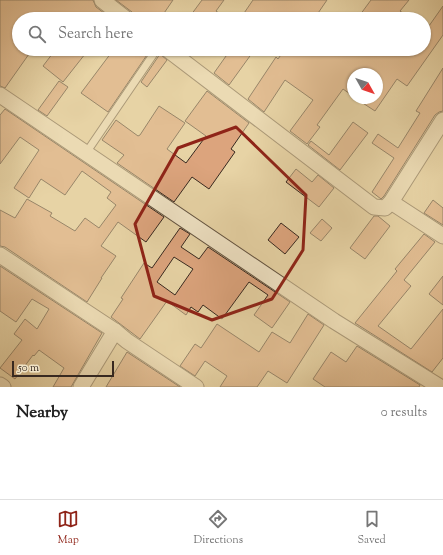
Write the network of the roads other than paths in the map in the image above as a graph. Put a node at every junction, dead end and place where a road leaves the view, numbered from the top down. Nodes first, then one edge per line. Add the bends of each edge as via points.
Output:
1 (102, 0) edge
2 (117, 12) edge
3 (152, 56) edge
4 (176, 56) edge
5 (0, 95) edge
6 (443, 120) edge
7 (86, 153) junction
8 (391, 202) junction
9 (443, 236) edge
10 (0, 255) edge
11 (115, 331) junction
12 (0, 385) edge
13 (4, 387) edge
14 (81, 387) edge
15 (196, 387) edge
16 (440, 387) edge

1 - 2 street
3 - 7 lane
4 - 8 street via 374,207 385,208
5 - 7 street
6 - 8 street
7 - 16 street via 334,321
8 - 9 street
10 - 11 street
11 - 14 street
11 - 15 street
12 - 13 street

